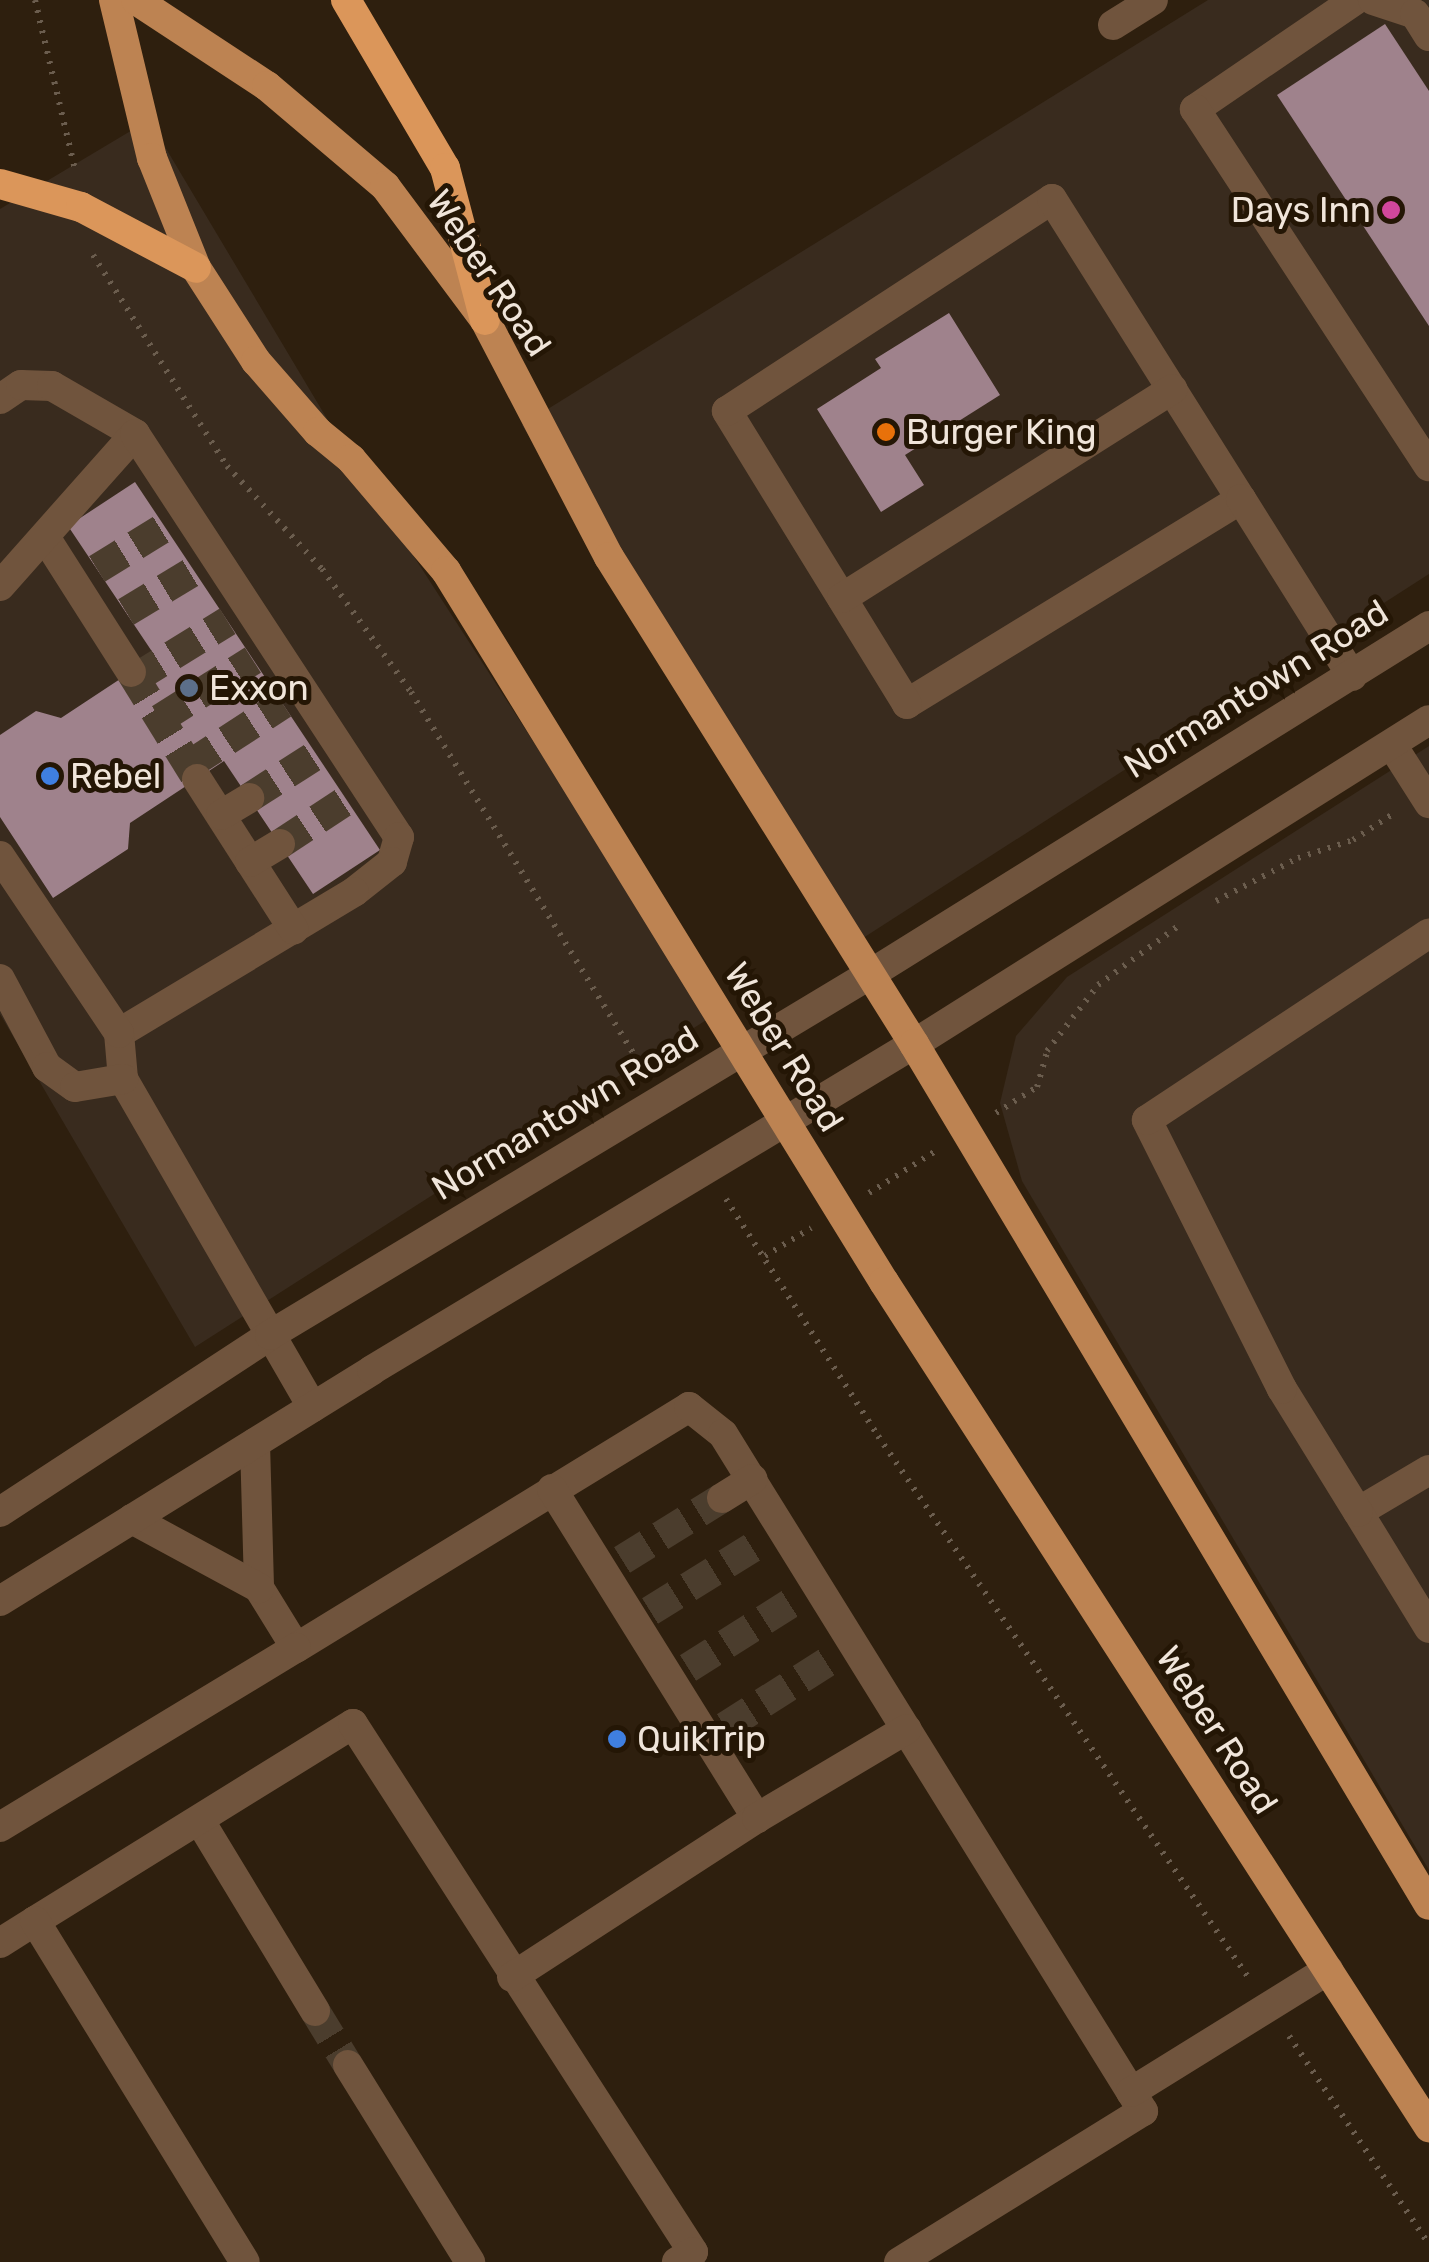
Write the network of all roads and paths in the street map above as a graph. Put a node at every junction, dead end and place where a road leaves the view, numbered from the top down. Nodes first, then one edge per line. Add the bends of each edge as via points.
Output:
1 (35, 0) edge
2 (114, 0) edge
3 (136, 0) edge
4 (346, 0) edge
5 (1153, 0) edge
6 (1355, 0) edge
7 (1374, 0) edge
8 (1113, 25) dead end
9 (1429, 36) edge
10 (0, 184) edge
11 (81, 207) junction
12 (196, 268) junction
13 (484, 320) junction
14 (7, 390) edge
15 (1172, 390) junction
16 (134, 434) junction
17 (1429, 466) edge
18 (1241, 499) junction
19 (44, 537) junction
20 (0, 586) edge
21 (842, 598) junction
22 (1429, 626) edge
23 (130, 672) tunnel mouth
24 (1352, 676) junction
25 (1429, 720) edge
26 (1392, 744) junction
27 (197, 778) tunnel mouth
28 (249, 798) tunnel mouth
29 (1426, 799) edge
30 (221, 816) junction
31 (280, 844) tunnel mouth
32 (0, 856) edge
33 (250, 862) junction
34 (1198, 910) dead end
35 (1184, 921) dead end
36 (294, 930) junction
37 (1429, 932) edge
38 (869, 975) junction
39 (0, 979) edge
40 (119, 1033) junction
41 (914, 1044) junction
42 (742, 1050) junction
43 (124, 1079) junction
44 (661, 1098) junction
45 (786, 1121) junction
46 (966, 1132) junction
47 (709, 1168) junction
48 (840, 1211) junction
49 (766, 1256) junction
50 (270, 1335) junction
51 (312, 1407) junction
52 (255, 1443) junction
53 (1429, 1470) edge
54 (752, 1480) junction
55 (552, 1490) junction
56 (722, 1498) tunnel mouth
57 (0, 1512) edge
58 (1358, 1512) junction
59 (132, 1519) junction
60 (259, 1588) junction
61 (0, 1602) edge
62 (1429, 1628) edge
63 (296, 1648) junction
64 (907, 1729) junction
65 (757, 1818) junction
66 (200, 1821) junction
67 (0, 1827) edge
68 (1429, 1905) edge
69 (35, 1921) junction
70 (0, 1943) edge
71 (1328, 1970) junction
72 (512, 1977) junction
73 (1269, 2007) junction
74 (315, 2011) tunnel mouth
75 (348, 2065) tunnel mouth
76 (1131, 2092) junction
77 (1429, 2127) edge
78 (1429, 2244) edge
79 (246, 2262) edge
80 (470, 2262) edge
81 (677, 2262) edge
82 (899, 2262) edge

1 - 11 path
2 - 12 main road, Weber Road via 152,158
3 - 13 main road, Weber Road via 267,86 385,186
4 - 13 highway via 445,168
5 - 8 street
6 - 17 street via 1195,110
7 - 9 street via 1416,14
10 - 11 highway
11 - 12 highway
11 - 44 path via 95,265 226,466 322,570 410,692
12 - 42 main road, Weber Road via 256,361 446,570
13 - 38 main road, Weber Road via 609,557
14 - 16 street via 52,386
15 - 18 street
15 - 21 street
15 - 21 street via 1052,198 727,411
16 - 19 street
16 - 36 street via 176,520 238,615 357,794 399,837 392,862
18 - 21 street via 907,704
18 - 24 street
19 - 20 street
19 - 23 street via 85,576 114,620
22 - 24 street, Normantown Road
24 - 38 street, Normantown Road
25 - 26 street
26 - 29 street
26 - 41 street
27 - 30 street
28 - 30 street
29 - 34 path
30 - 33 street
31 - 33 street
32 - 40 street
33 - 36 street
35 - 46 path via 1098,984 1047,1051 1037,1087
36 - 40 street
37 - 58 street via 1147,1120 1282,1389
38 - 41 main road, Weber Road
38 - 42 street, Normantown Road
39 - 43 street via 47,1067 75,1086
40 - 43 street
41 - 45 street
41 - 46 main road, Weber Road
42 - 44 street, Normantown Road
42 - 45 main road, Weber Road
43 - 50 street
44 - 50 street, Normantown Road
45 - 47 street
45 - 48 main road, Weber Road
46 - 48 path
46 - 68 main road, Weber Road
47 - 49 path via 746,1237
47 - 51 street
48 - 49 path
48 - 71 main road, Weber Road
49 - 73 path via 878,1436
50 - 51 street
50 - 57 street, Normantown Road
51 - 52 street
52 - 59 street
52 - 60 street
53 - 58 street
54 - 55 street via 723,1434 689,1408
54 - 56 street
54 - 64 street via 770,1537 842,1652
55 - 63 street
55 - 65 street via 613,1566 716,1732
58 - 62 street
59 - 60 street
59 - 61 street
60 - 63 street
63 - 67 street
64 - 65 street
64 - 76 street
65 - 72 street
66 - 69 street
66 - 72 street via 353,1724
66 - 74 street
69 - 70 street
69 - 79 street
71 - 73 street
71 - 77 main road, Weber Road
72 - 81 street via 693,2252
73 - 76 street
73 - 78 path
75 - 80 street
76 - 82 street via 1143,2111

